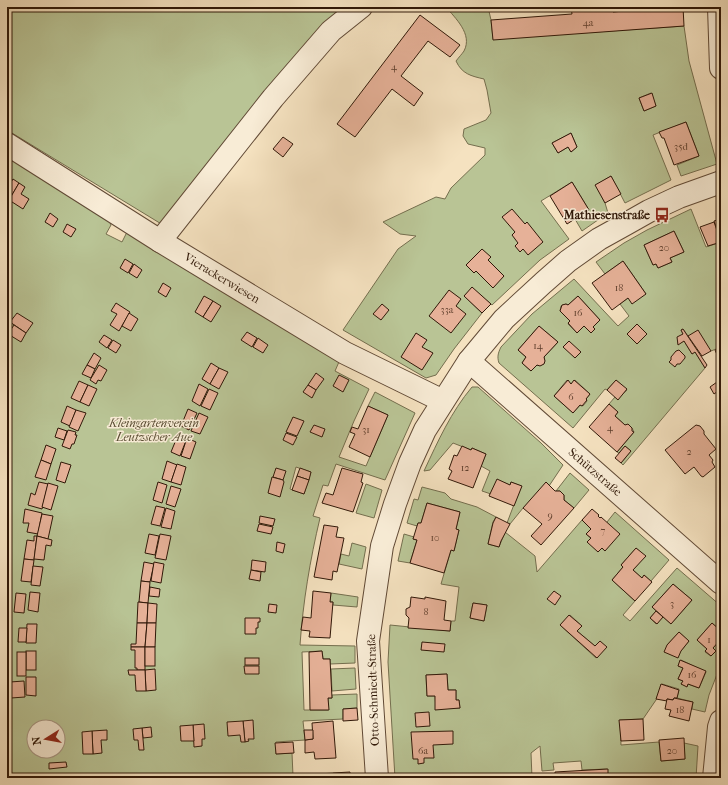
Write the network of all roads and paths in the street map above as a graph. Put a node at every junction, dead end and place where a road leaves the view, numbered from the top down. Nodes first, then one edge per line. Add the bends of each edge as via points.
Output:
1 (361, 7) edge
2 (719, 7) edge
3 (721, 68) edge
4 (7, 144) edge
5 (721, 182) edge
6 (160, 241) junction
7 (468, 361) junction
8 (443, 401) junction
9 (721, 583) edge
10 (721, 721) edge
11 (377, 778) edge
12 (714, 778) edge

1 - 6 street via 331,31 273,98
2 - 3 street
4 - 6 street, Vierackerwiesen
5 - 7 street, Otto-Schmiedt-Straße via 649,211 599,239 568,261 526,298
6 - 8 street, Vierackerwiesen via 345,353
7 - 8 street, Otto-Schmiedt-Straße
7 - 9 street, Schützstraße
8 - 11 street, Otto-Schmiedt-Straße via 425,430 410,463 382,546 368,641
10 - 12 street

